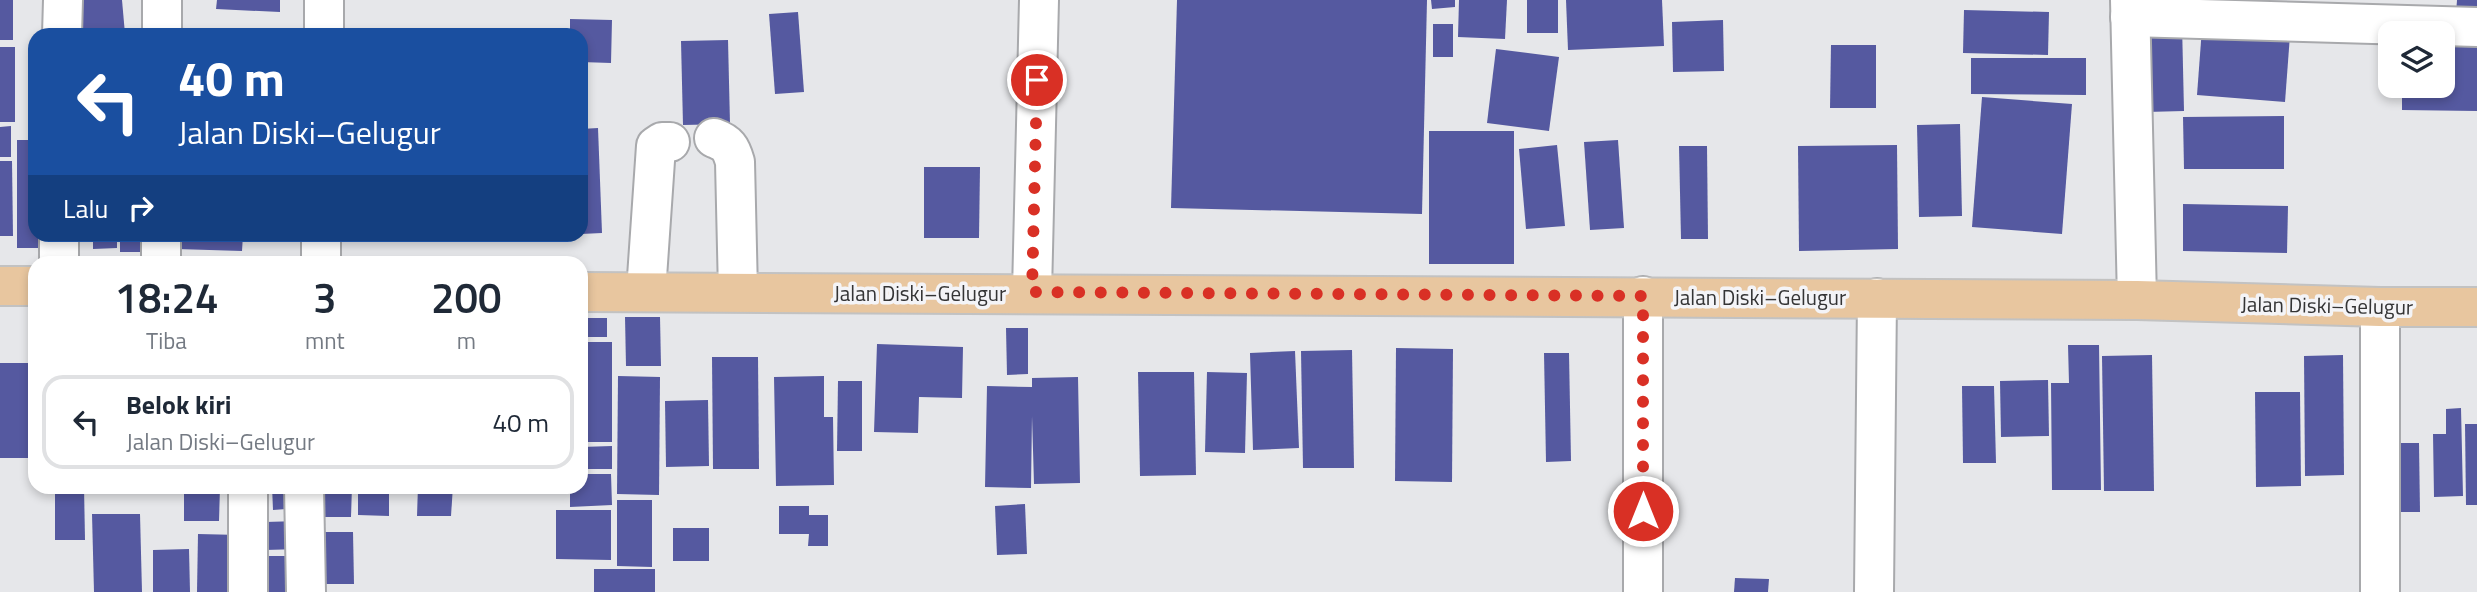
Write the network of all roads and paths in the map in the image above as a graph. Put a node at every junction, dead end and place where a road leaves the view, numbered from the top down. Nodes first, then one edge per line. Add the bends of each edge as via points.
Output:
1 (63, 0) edge
2 (162, 0) edge
3 (324, 0) edge
4 (1039, 0) edge
5 (2130, 8) edge
6 (2477, 27) edge
7 (62, 28) edge
8 (162, 28) edge
9 (324, 28) edge
10 (714, 138) dead end
11 (670, 142) dead end
12 (0, 286) edge
13 (28, 286) edge
14 (588, 292) edge
15 (646, 292) junction
16 (738, 292) junction
17 (1032, 292) junction
18 (1643, 296) junction
19 (1877, 298) junction
20 (2137, 300) junction
21 (2380, 307) junction
22 (2477, 307) edge
23 (248, 494) edge
24 (304, 494) edge
25 (248, 592) edge
26 (306, 592) edge
27 (1643, 592) edge
28 (1874, 592) edge
29 (2380, 592) edge

1 - 7 street
2 - 8 street
3 - 9 street
4 - 17 street
5 - 6 street
5 - 20 street
10 - 16 street via 727,142 735,162
11 - 15 street via 656,146
12 - 13 main road
14 - 15 main road, Jalan Diski–Gelugur
15 - 16 main road, Jalan Diski–Gelugur
16 - 17 main road, Jalan Diski–Gelugur
17 - 18 main road, Jalan Diski–Gelugur
18 - 19 main road, Jalan Diski–Gelugur
18 - 27 street
19 - 20 main road, Jalan Diski–Gelugur
19 - 28 street
20 - 21 main road, Jalan Diski–Gelugur
21 - 22 main road, Jalan Diski–Gelugur
21 - 29 street
23 - 25 street
24 - 26 street

